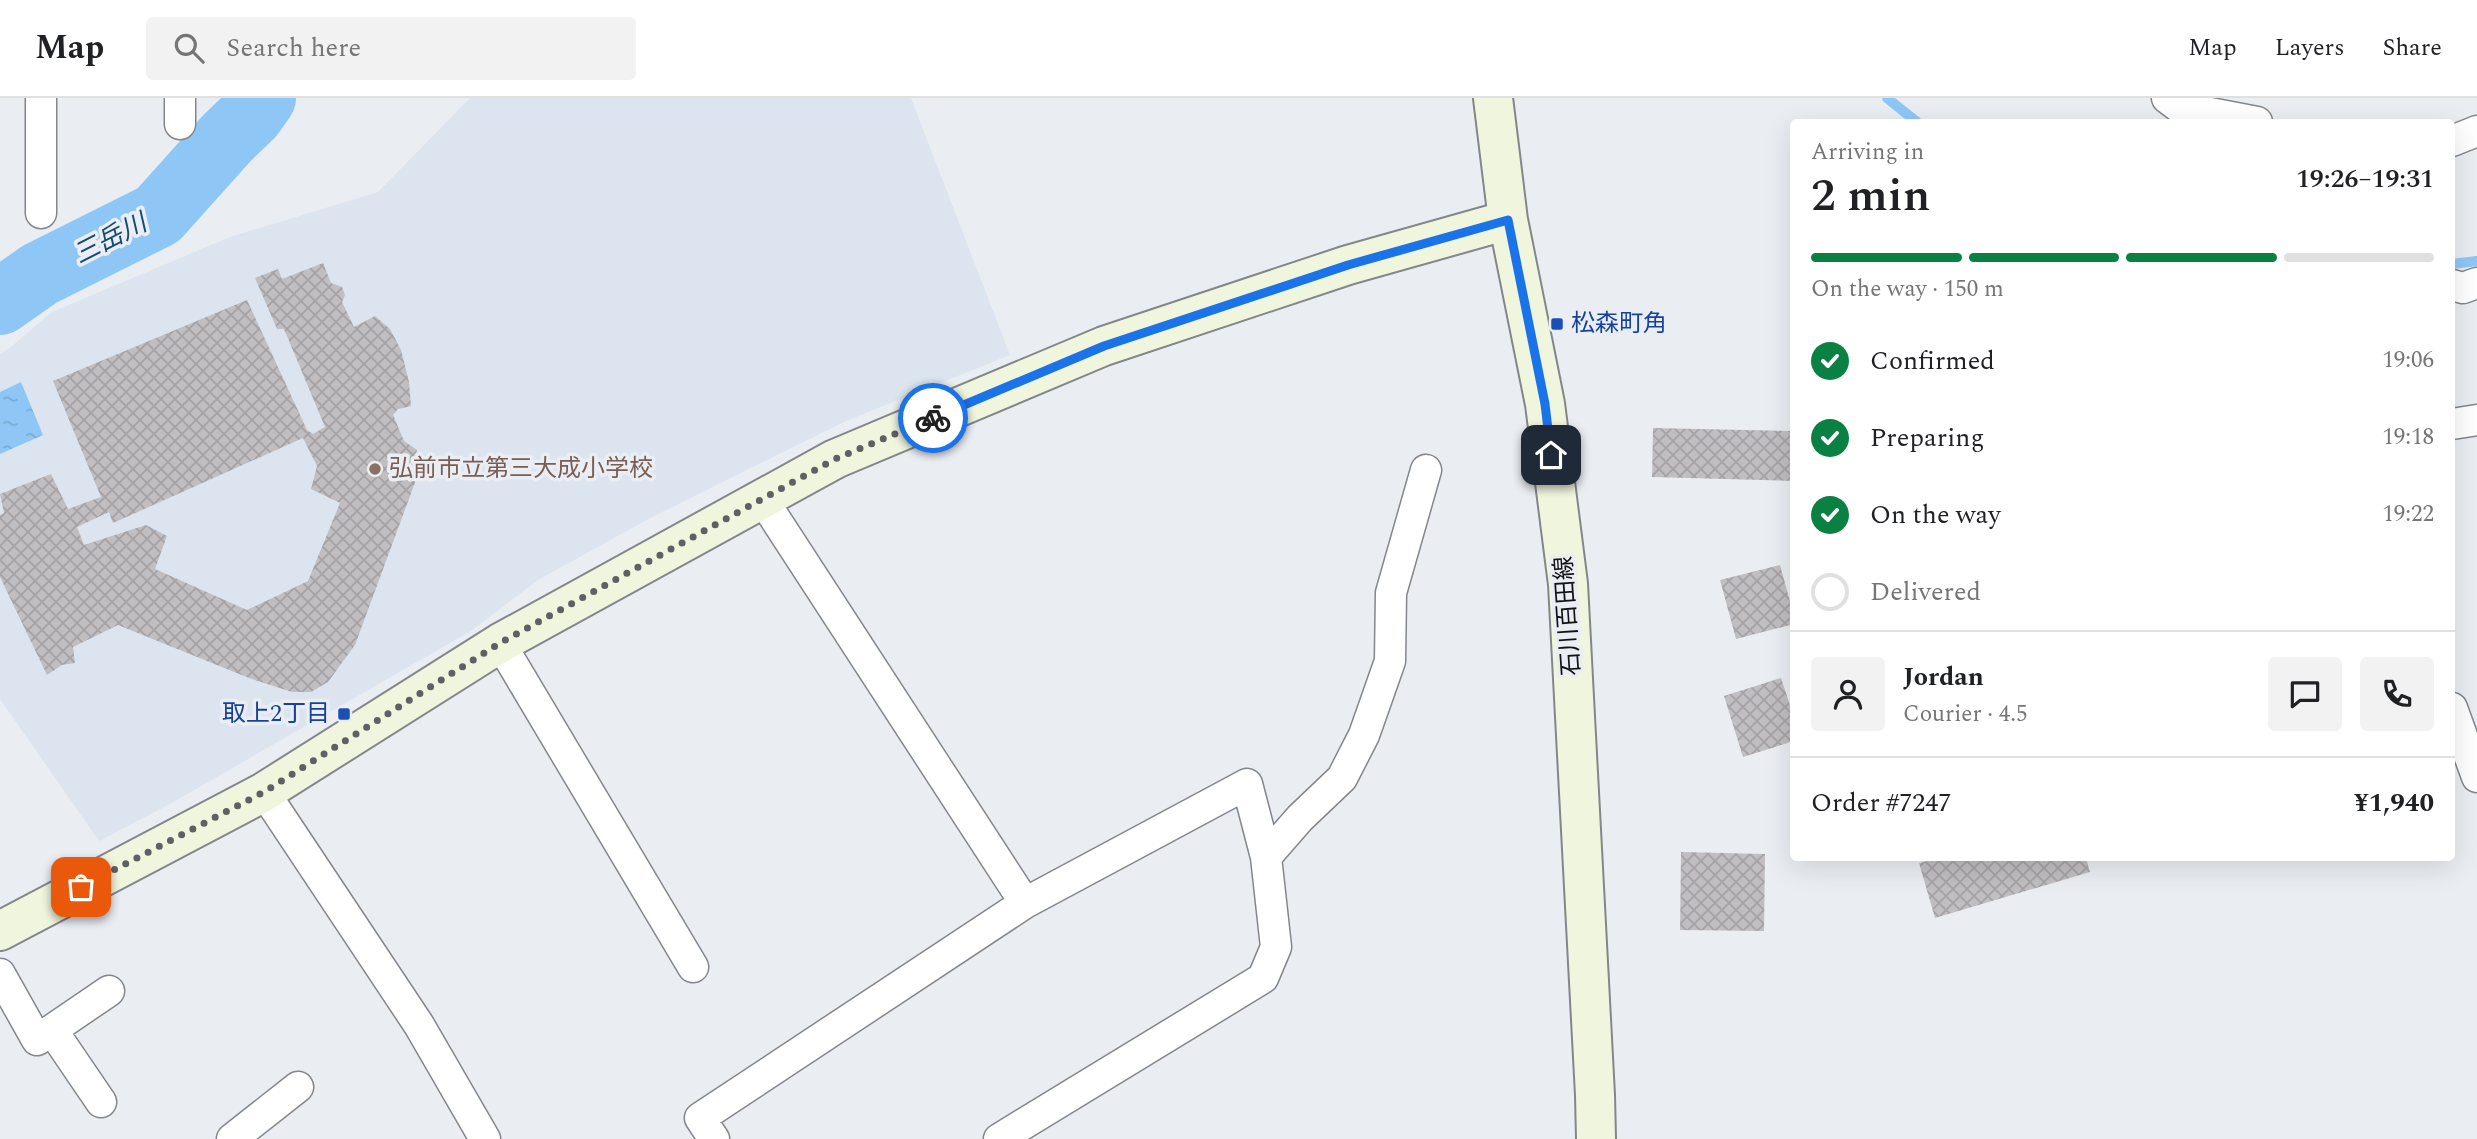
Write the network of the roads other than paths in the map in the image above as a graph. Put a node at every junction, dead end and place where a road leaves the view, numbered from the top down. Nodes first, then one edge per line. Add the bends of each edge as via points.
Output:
1 (41, 98) edge
2 (1493, 98) edge
3 (2167, 98) edge
4 (2241, 119) edge
5 (2477, 131) edge
6 (2455, 140) edge
7 (41, 213) dead end
8 (1508, 220) junction
9 (2477, 284) edge
10 (2455, 286) edge
11 (2477, 420) edge
12 (2455, 424) edge
13 (1426, 470) dead end
14 (763, 499) junction
15 (500, 643) junction
16 (2463, 724) edge
17 (2477, 777) edge
18 (264, 792) junction
19 (1266, 857) junction
20 (1025, 903) junction
21 (0, 930) edge
22 (693, 967) dead end
23 (0, 975) edge
24 (109, 991) dead end
25 (52, 1030) junction
26 (298, 1087) dead end
27 (101, 1102) dead end
28 (232, 1139) edge
29 (485, 1139) edge
30 (714, 1139) edge
31 (999, 1139) edge
32 (1596, 1139) edge

1 - 7 street
2 - 8 street, 石川百田線
3 - 4 street via 2179,107
5 - 6 street
8 - 14 street via 1348,265 1104,346 835,459
8 - 32 street, 石川百田線 via 1545,404 1568,584
9 - 10 street
11 - 12 street
13 - 19 street via 1391,593 1390,662 1364,735 1342,778
14 - 15 street
14 - 20 street
15 - 18 street
15 - 22 street
16 - 17 street
18 - 21 street
18 - 29 street via 419,1025
19 - 20 street via 1247,785
19 - 31 street via 1276,947 1263,978
20 - 30 street via 700,1118
23 - 25 street via 37,1040
24 - 25 street
25 - 27 street
26 - 28 street

